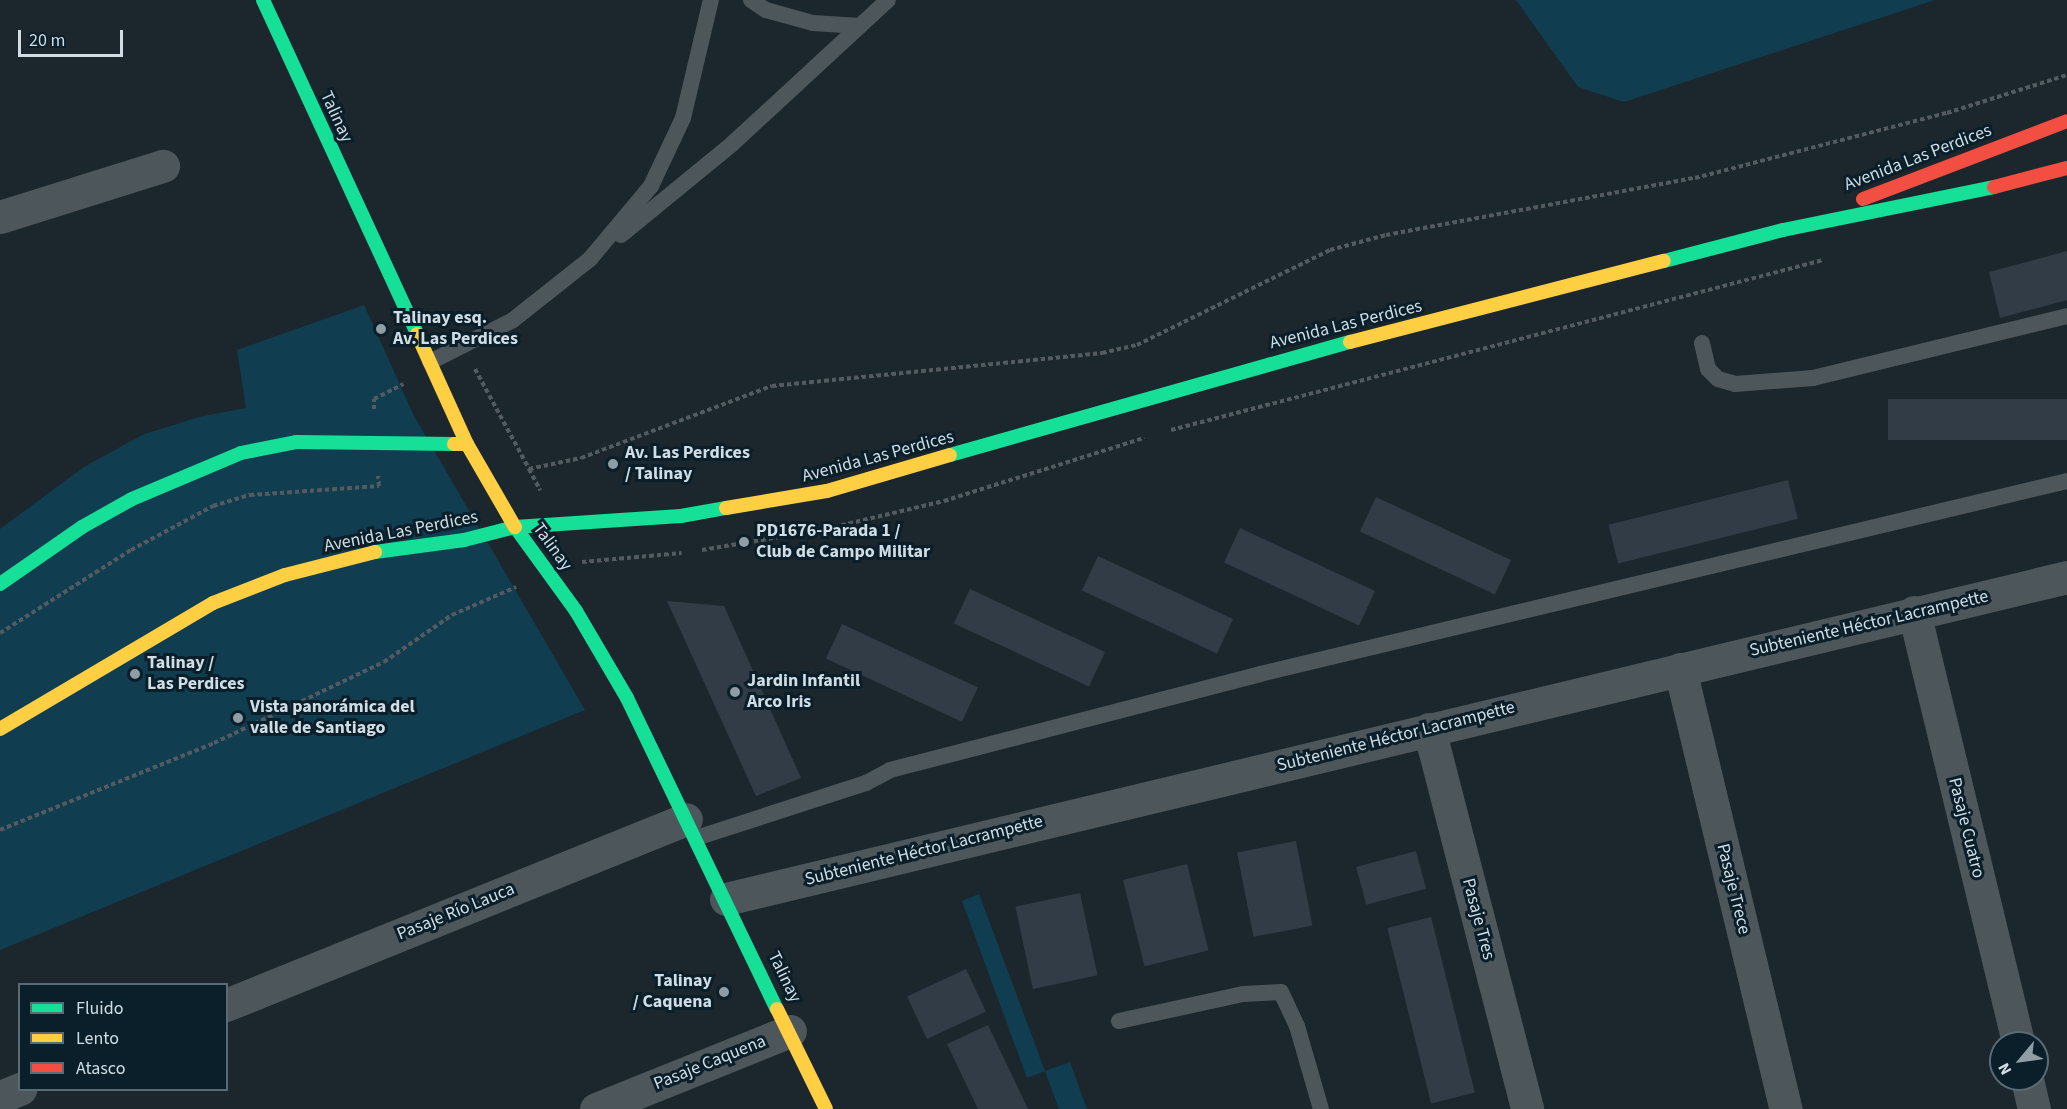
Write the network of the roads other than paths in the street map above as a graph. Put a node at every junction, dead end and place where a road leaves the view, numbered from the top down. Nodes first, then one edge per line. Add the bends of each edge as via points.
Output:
1 (263, 0) edge
2 (711, 0) edge
3 (751, 0) edge
4 (888, 0) edge
5 (860, 26) junction
6 (2067, 121) edge
7 (163, 166) dead end
8 (2067, 168) edge
9 (0, 217) edge
10 (1783, 230) junction
11 (590, 259) junction
12 (2067, 316) edge
13 (1702, 343) dead end
14 (432, 368) junction
15 (468, 444) junction
16 (2067, 481) edge
17 (515, 527) junction
18 (2067, 577) edge
19 (0, 584) edge
20 (1914, 612) junction
21 (1680, 669) junction
22 (0, 729) edge
23 (1429, 729) junction
24 (691, 828) junction
25 (726, 899) junction
26 (228, 1004) edge
27 (1119, 1021) dead end
28 (790, 1030) junction
29 (2015, 1031) edge
30 (18, 1090) edge
31 (2030, 1091) edge
32 (0, 1097) edge
33 (596, 1109) edge
34 (826, 1109) edge
35 (1321, 1109) edge
36 (1527, 1109) edge
37 (1786, 1109) edge
38 (2034, 1109) edge

1 - 14 main road, Talinay
2 - 11 lane via 683,118 656,177
3 - 5 lane via 766,10 813,22
4 - 5 lane
5 - 11 lane via 732,144
6 - 10 main road, Avenida Las Perdices
7 - 9 street
8 - 10 main road, Avenida Las Perdices via 1966,194
10 - 17 main road, Avenida Las Perdices via 1252,367 827,491 681,516
11 - 14 lane via 513,320
12 - 13 lane via 1813,378 1735,384 1718,379 1708,369
14 - 15 main road, Talinay
15 - 17 main road, Talinay
15 - 19 main road via 296,442 241,453 132,499 82,527
16 - 24 lane via 1260,674 890,770 866,783
17 - 22 main road, Avenida Las Perdices via 464,540 376,552 285,575 213,603
17 - 24 main road, Talinay via 602,650
18 - 20 street, Subteniente Héctor Lacrampette
20 - 21 street, Subteniente Héctor Lacrampette
20 - 29 street, Pasaje Cuatro
21 - 23 street, Subteniente Héctor Lacrampette
21 - 37 street, Pasaje Trece
23 - 25 street, Subteniente Héctor Lacrampette
23 - 36 street, Pasaje Tres
24 - 25 main road, Talinay
24 - 26 street, Pasaje Río Lauca
25 - 28 main road, Talinay
27 - 35 lane via 1243,994 1281,992 1297,1026
28 - 33 street, Pasaje Caquena
28 - 34 main road, Talinay
30 - 32 street
31 - 38 street

